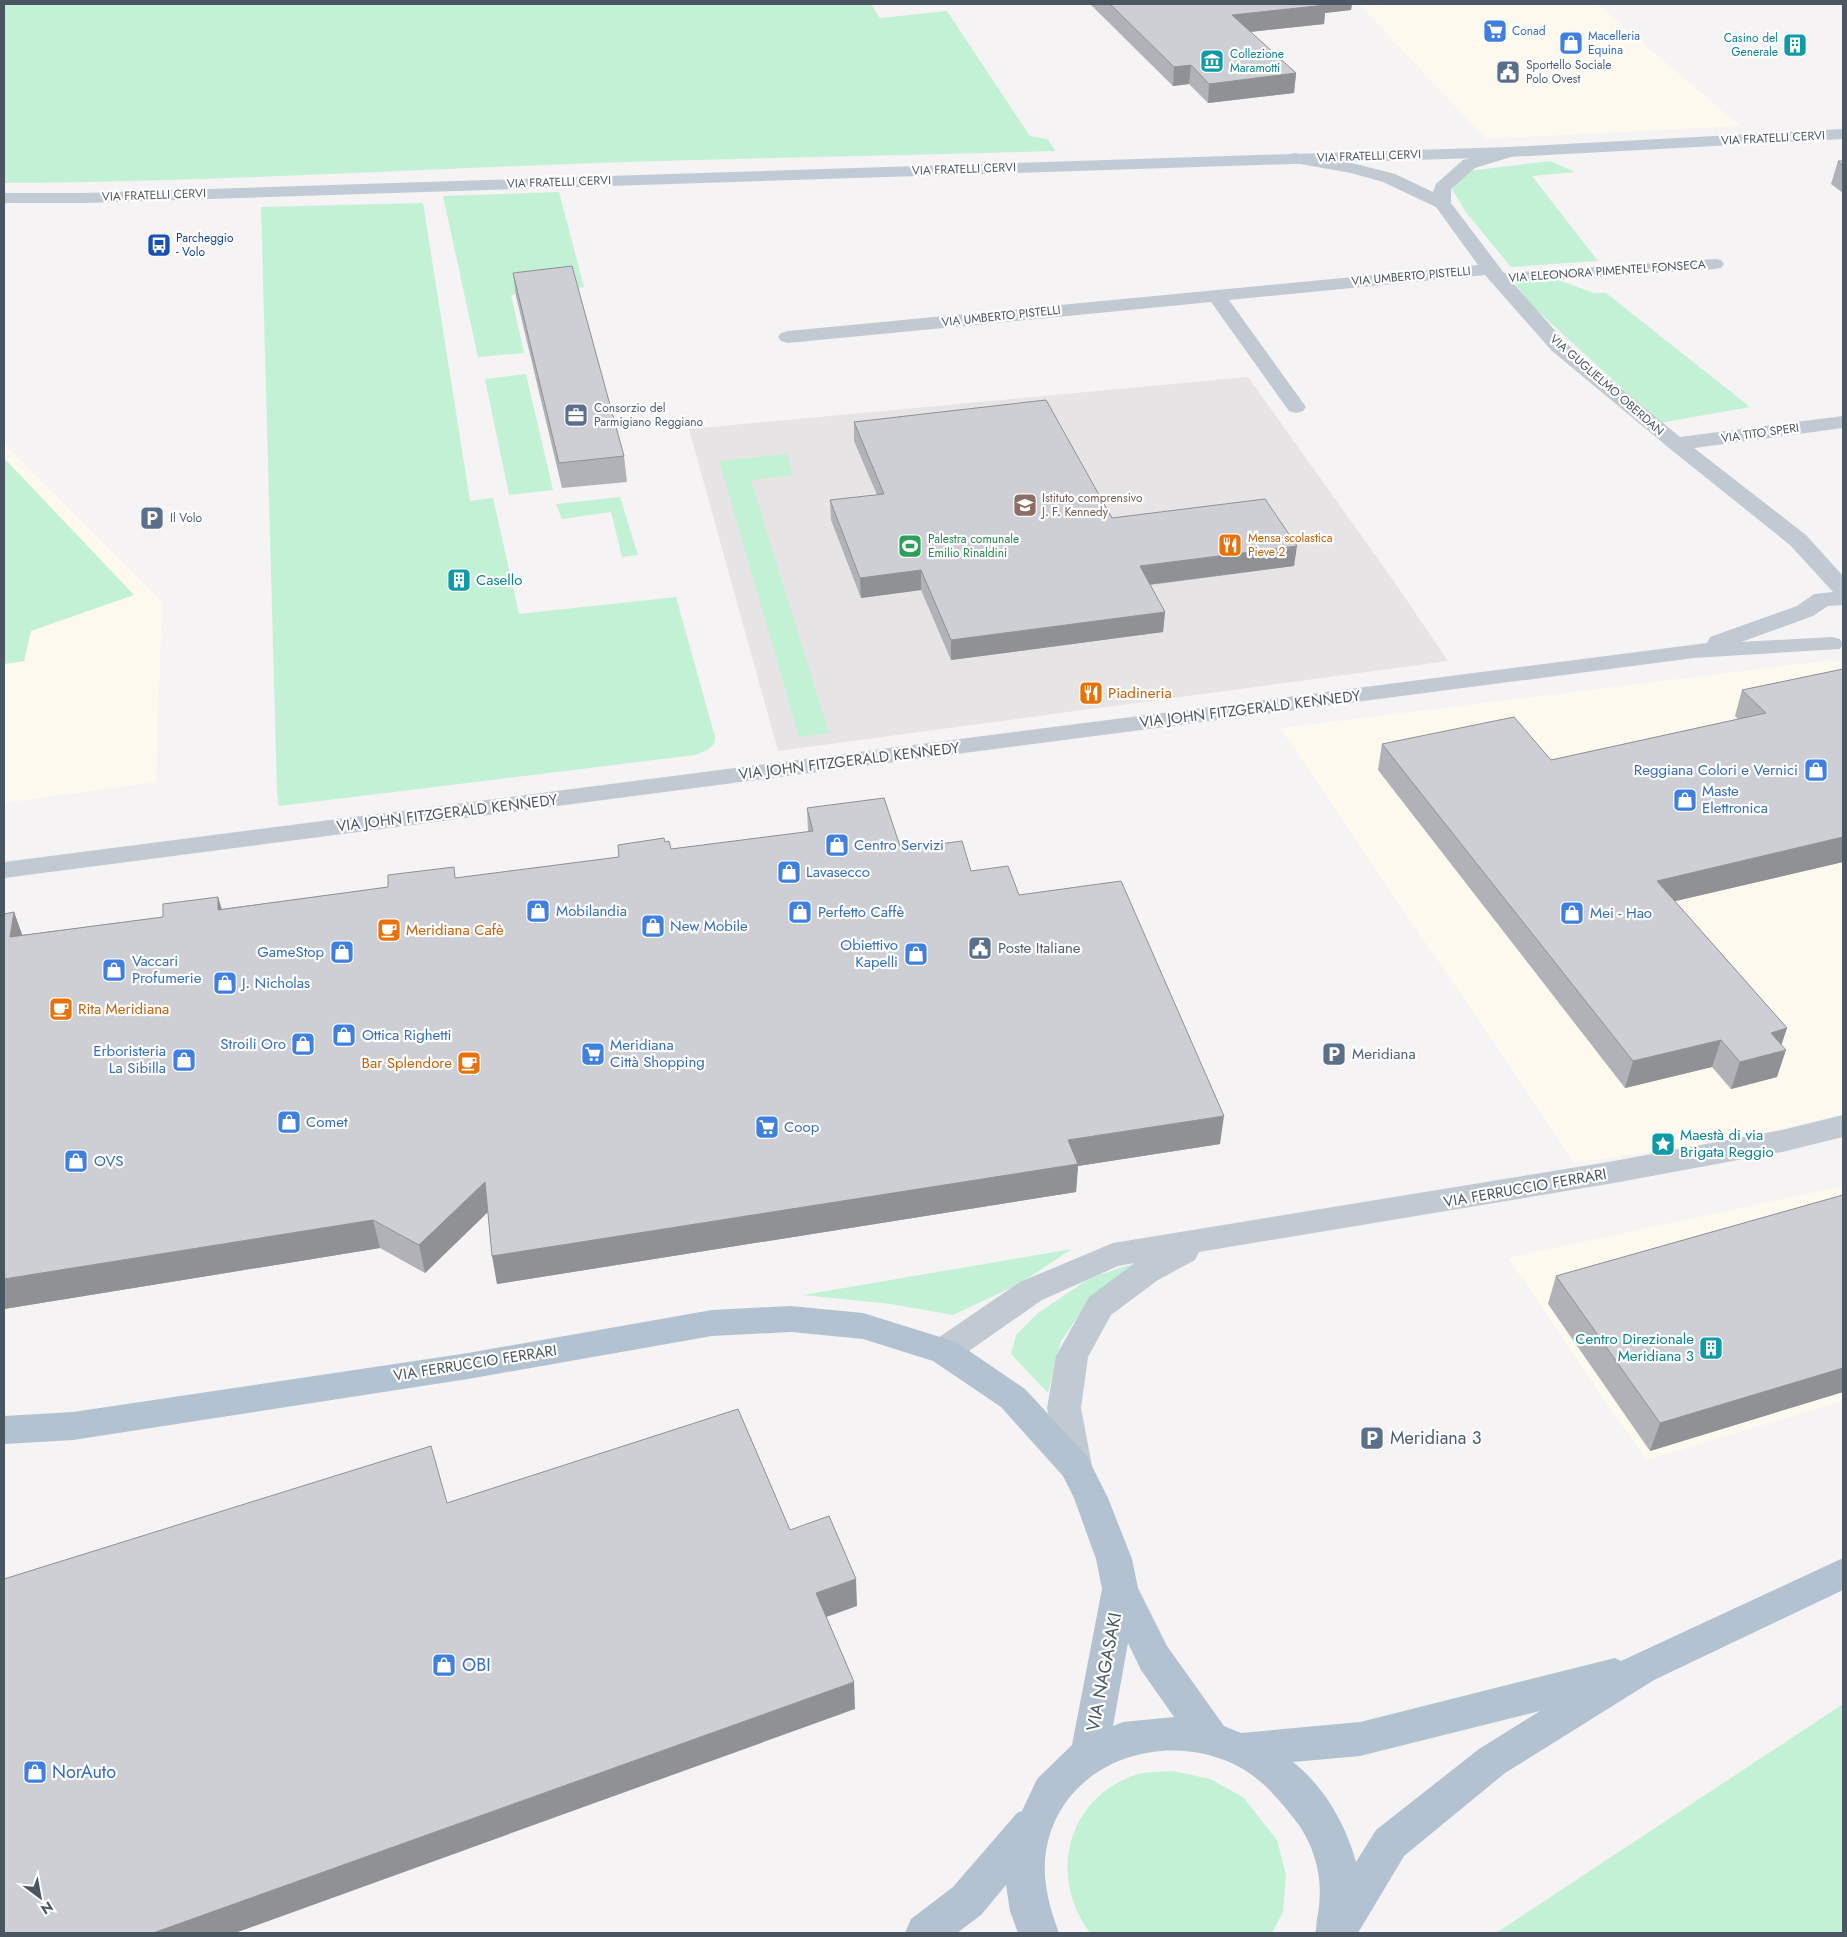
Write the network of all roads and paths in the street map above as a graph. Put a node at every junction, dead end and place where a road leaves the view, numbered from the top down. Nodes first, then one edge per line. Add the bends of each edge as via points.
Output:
1 (1843, 134) edge
2 (1508, 152) junction
3 (1374, 156) junction
4 (1295, 158) junction
5 (1432, 185) junction
6 (4, 198) edge
7 (84, 198) junction
8 (4, 206) edge
9 (1715, 264) dead end
10 (1494, 274) junction
11 (1214, 294) junction
12 (788, 337) dead end
13 (1296, 407) dead end
14 (1843, 422) edge
15 (1676, 444) junction
16 (1798, 540) junction
17 (1843, 589) edge
18 (1823, 603) edge
19 (1838, 646) edge
20 (1694, 651) junction
21 (4, 870) edge
22 (1843, 1126) edge
23 (1205, 1242) junction
24 (944, 1352) junction
25 (73, 1426) junction
26 (4, 1430) edge
27 (4, 1441) edge
28 (1075, 1466) junction
29 (1843, 1572) edge
30 (1120, 1590) junction
31 (1641, 1668) junction
32 (1210, 1737) junction
33 (1245, 1750) junction
34 (1089, 1754) junction
35 (1034, 1823) junction
36 (925, 1933) edge
37 (1039, 1933) edge
38 (1335, 1933) edge

1 - 2 main road, VIA FRATELLI CERVI
2 - 3 main road, VIA FRATELLI CERVI
2 - 5 street via 1469,164
3 - 4 main road, VIA FRATELLI CERVI
3 - 5 street via 1407,165
4 - 5 street, VIA GUGLIELMO OBERDAN
4 - 7 main road, VIA FRATELLI CERVI
5 - 10 street, VIA GUGLIELMO OBERDAN
6 - 7 main road, VIA FRATELLI CERVI
7 - 8 main road, VIA FRATELLI CERVI
9 - 10 street, VIA ELEONORA PIMENTEL FONSECA
10 - 11 street, VIA UMBERTO PISTELLI
10 - 15 street, VIA GUGLIELMO OBERDAN via 1559,347
11 - 12 street, VIA UMBERTO PISTELLI
11 - 13 street
14 - 15 street, VIA TITO SPERI
15 - 16 street, VIA GUGLIELMO OBERDAN
16 - 17 street, VIA GUGLIELMO OBERDAN
16 - 18 street, VIA GUGLIELMO OBERDAN
18 - 19 street, VIA GUGLIELMO OBERDAN via 1808,629
18 - 20 street, VIA JOHN FITZGERALD KENNEDY
19 - 20 street, VIA JOHN FITZGERALD KENNEDY
20 - 21 street, VIA JOHN FITZGERALD KENNEDY
22 - 23 street, VIA FERRUCCIO FERRARI via 1782,1141 1614,1172
23 - 24 street, VIA FERRUCCIO FERRARI via 1113,1255 1031,1291
23 - 28 street, VIA FERRUCCIO FERRARI via 1146,1271 1100,1306 1072,1356 1064,1408
24 - 25 main road, VIA FERRUCCIO FERRARI via 864,1326 791,1319 712,1323 468,1366
24 - 28 main road, VIA FERRUCCIO FERRARI via 1013,1398
25 - 26 main road, VIA FERRUCCIO FERRARI
25 - 27 main road
28 - 30 main road, VIA NAGASAKI via 1114,1559
29 - 31 main road
30 - 32 main road, VIA NAGASAKI via 1154,1658
30 - 34 main road, VIA NAGASAKI
31 - 33 main road via 1360,1739
31 - 38 main road via 1492,1761 1390,1843
32 - 33 main road
32 - 34 main road via 1178,1732 1146,1734 1116,1741
33 - 38 main road via 1283,1774 1312,1808 1333,1847 1340,1890
34 - 35 main road via 1056,1784
35 - 36 main road via 967,1902
35 - 37 main road via 1027,1848 1026,1888

